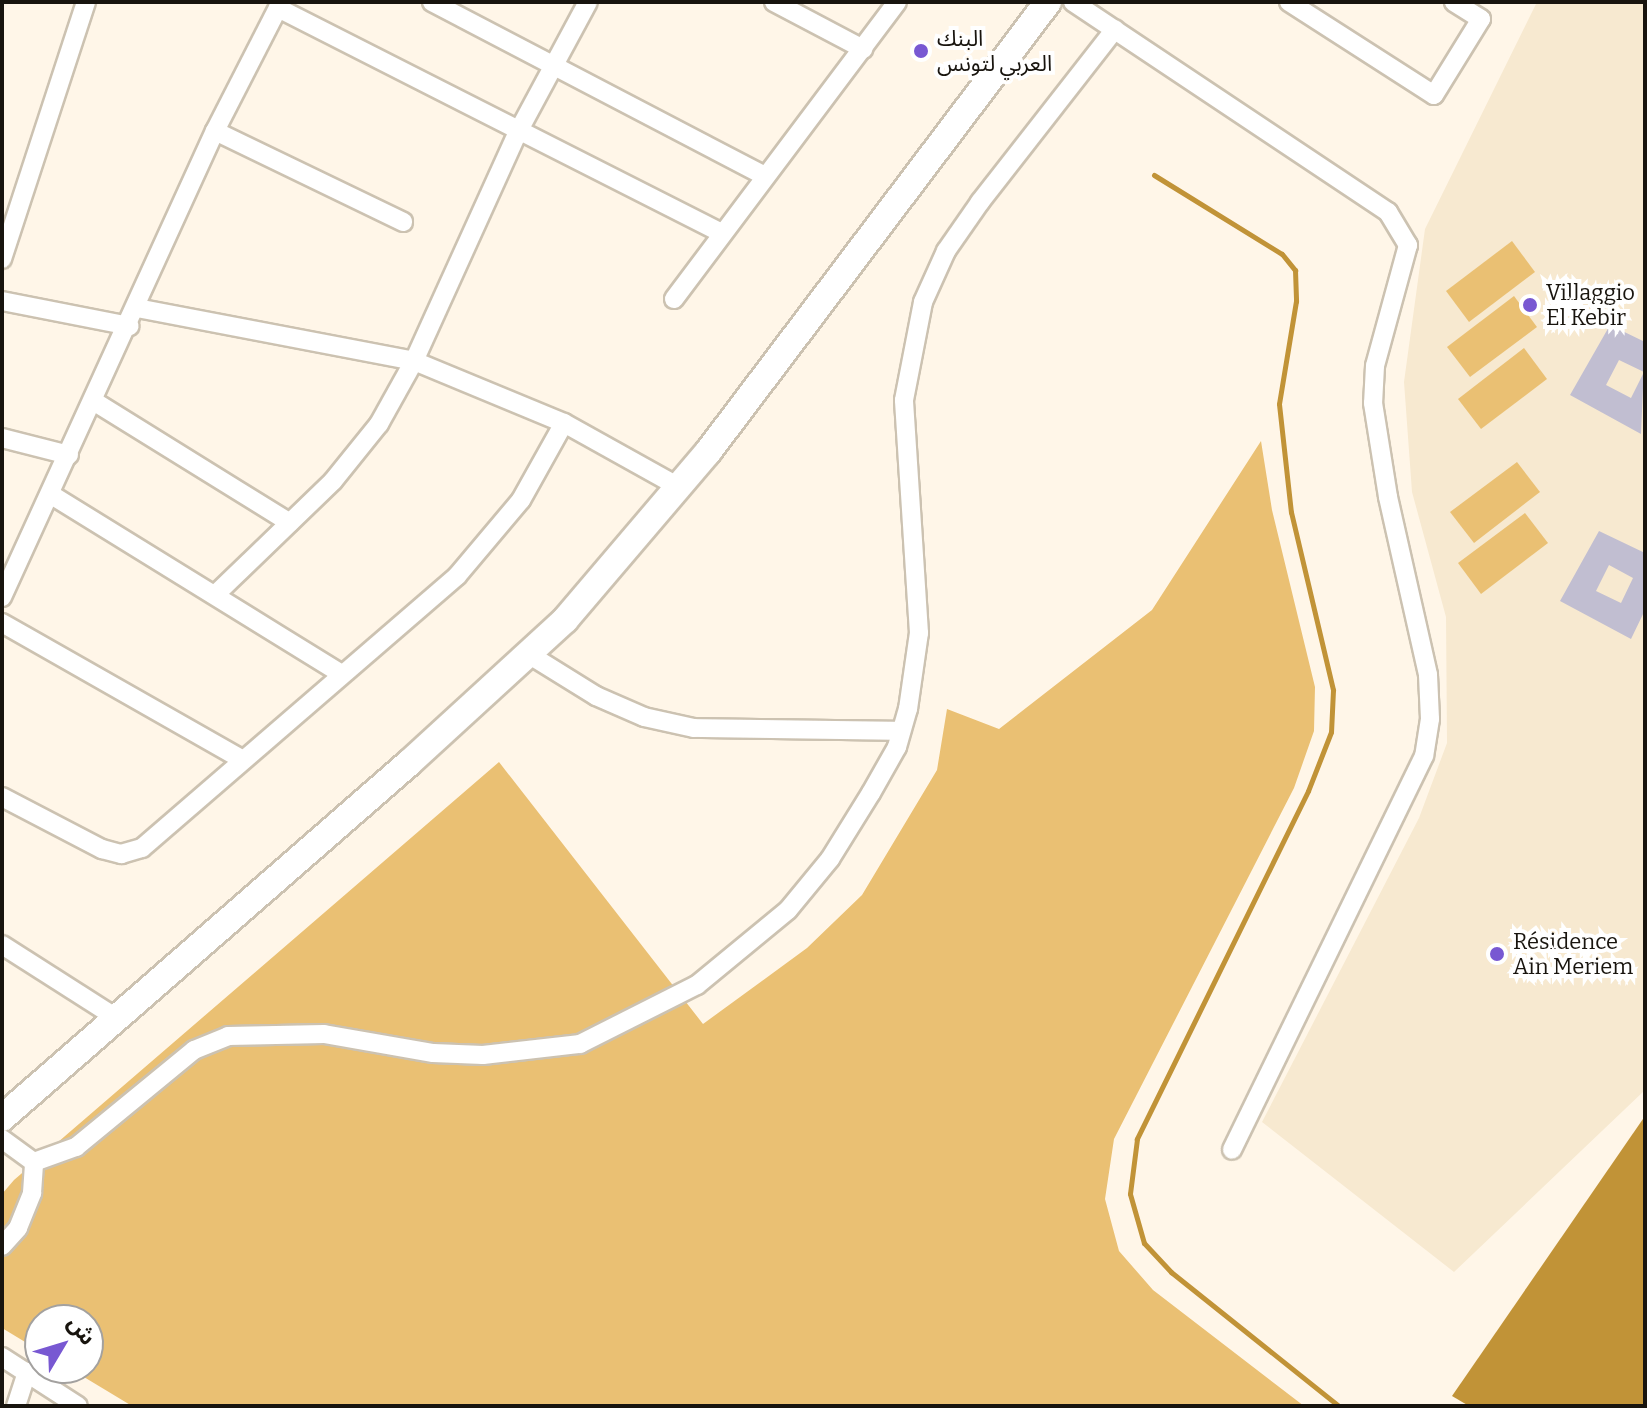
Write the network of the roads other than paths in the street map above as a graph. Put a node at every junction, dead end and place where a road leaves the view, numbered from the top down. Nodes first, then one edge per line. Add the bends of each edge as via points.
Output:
1 (86, 2) edge
2 (432, 2) edge
3 (588, 2) edge
4 (774, 2) edge
5 (897, 2) edge
6 (1048, 2) edge
7 (1073, 2) edge
8 (1289, 2) edge
9 (1454, 2) edge
10 (280, 5) edge
11 (1115, 29) junction
12 (863, 49) junction
13 (555, 64) junction
14 (519, 130) junction
15 (215, 131) junction
16 (763, 175) junction
17 (403, 222) dead end
18 (722, 233) junction
19 (2, 259) edge
20 (674, 299) dead end
21 (2, 301) edge
22 (137, 308) junction
23 (130, 326) junction
24 (414, 361) junction
25 (95, 402) junction
26 (564, 423) junction
27 (2, 438) edge
28 (69, 455) junction
29 (679, 487) junction
30 (50, 494) junction
31 (290, 523) junction
32 (217, 593) junction
33 (2, 597) edge
34 (2, 623) edge
35 (530, 655) junction
36 (340, 673) junction
37 (901, 731) junction
38 (243, 760) junction
39 (2, 797) edge
40 (6, 952) edge
41 (118, 1019) junction
42 (2, 1118) edge
43 (2, 1139) edge
44 (1232, 1150) dead end
45 (34, 1162) junction
46 (2, 1246) edge
47 (2, 1357) edge
48 (24, 1370) edge
49 (24, 1381) edge
50 (45, 1384) edge
51 (16, 1406) edge
52 (78, 1406) edge

1 - 19 street
2 - 13 street
3 - 13 street
4 - 12 street
5 - 12 street
6 - 29 main road
7 - 11 street
8 - 9 street via 1434,95 1481,19
10 - 14 street
10 - 15 street
11 - 37 street via 971,214 946,251 923,302 904,400 919,633
11 - 44 street via 1388,212 1408,245 1375,366 1373,403 1428,675 1430,719 1424,756
12 - 16 street
13 - 14 street
13 - 16 street
14 - 18 street
14 - 24 street
15 - 17 street
15 - 22 street
16 - 18 street
18 - 20 street
21 - 23 street
22 - 23 street
22 - 24 street
23 - 25 street
24 - 26 street
24 - 31 street via 362,450
25 - 28 street
25 - 31 street
26 - 29 street
26 - 36 street via 544,465 488,542 424,608
27 - 28 street
28 - 30 street
29 - 35 main road
30 - 32 street
30 - 33 street
31 - 32 street
32 - 36 street
34 - 38 street
35 - 37 street via 596,696 644,717 694,728
35 - 41 main road
36 - 38 street
37 - 45 street via 830,859 788,910 697,985 631,1021 580,1044 483,1055 433,1053 324,1034 228,1036 194,1050 76,1147
38 - 39 street via 174,826 142,848 121,854
40 - 41 street
41 - 42 main road
43 - 45 street
45 - 46 street via 23,1216
47 - 48 street
49 - 51 street
50 - 52 street

